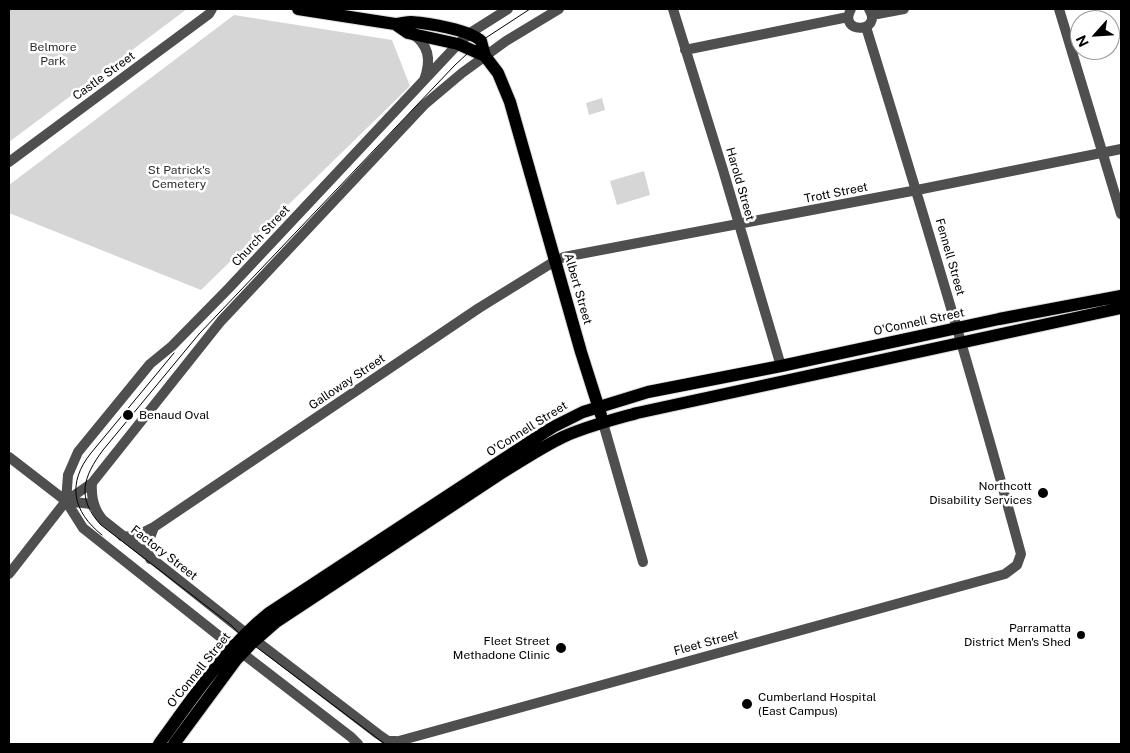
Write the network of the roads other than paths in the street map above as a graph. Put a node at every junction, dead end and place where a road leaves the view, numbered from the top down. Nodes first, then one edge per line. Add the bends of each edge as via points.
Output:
1 (212, 9) edge
2 (298, 9) edge
3 (499, 9) edge
4 (507, 9) edge
5 (559, 9) edge
6 (673, 9) edge
7 (904, 9) edge
8 (1059, 9) edge
9 (871, 12) edge
10 (850, 13) edge
11 (395, 24) junction
12 (866, 27) junction
13 (408, 33) junction
14 (470, 33) junction
15 (458, 44) junction
16 (686, 50) junction
17 (485, 56) junction
18 (423, 83) junction
19 (1121, 149) edge
20 (1103, 152) junction
21 (9, 162) edge
22 (917, 190) junction
23 (1121, 214) edge
24 (739, 224) junction
25 (555, 261) junction
26 (1121, 296) edge
27 (1121, 308) edge
28 (958, 329) junction
29 (962, 342) junction
30 (781, 366) junction
31 (599, 407) junction
32 (603, 423) junction
33 (9, 457) edge
34 (92, 483) junction
35 (66, 501) junction
36 (94, 506) junction
37 (154, 527) junction
38 (122, 536) junction
39 (1021, 554) joint
40 (150, 559) junction
41 (643, 562) dead end
42 (9, 574) edge
43 (251, 637) junction
44 (238, 650) junction
45 (392, 743) edge
46 (159, 744) edge
47 (174, 744) edge
48 (358, 744) edge

1 - 21 street, Castle Street
2 - 11 main road
3 - 4 street
4 - 14 street, Church Street
5 - 17 street via 510,37
6 - 16 street, Harold Street
7 - 9 street
8 - 20 street
9 - 12 street via 870,23
10 - 12 street via 854,27
10 - 16 street
11 - 13 main road
11 - 14 main road via 410,22
12 - 22 street, Fennell Street
13 - 15 main road
13 - 18 street via 422,42 427,51
14 - 15 street, Church Street
14 - 17 main road, Albert Street via 482,41
15 - 17 main road
15 - 18 street, Church Street
16 - 24 street, Harold Street
17 - 25 main road, Albert Street via 498,73 510,102
17 - 34 street via 424,105 236,304
18 - 35 street, Church Street via 229,288 150,364 78,452 68,475
19 - 20 street, Trott Street
20 - 22 street, Trott Street
20 - 23 street
22 - 24 street, Trott Street
22 - 28 street, Fennell Street
24 - 25 street, Trott Street
24 - 30 street, Harold Street
25 - 31 main road, Albert Street
25 - 37 street, Galloway Street via 479,308
26 - 28 main road, O'Connell Street
27 - 29 main road, O'Connell Street
28 - 29 street, Fennell Street
28 - 30 main road, O'Connell Street
29 - 32 main road, O'Connell Street
29 - 39 street, Fennell Street
30 - 31 main road, O'Connell Street via 648,392
31 - 32 main road, Albert Street
31 - 43 main road, O'Connell Street via 574,416 528,443 269,613
32 - 41 street, Albert Street
32 - 43 main road, O'Connell Street via 538,450
33 - 35 street
34 - 35 street
34 - 36 street
35 - 36 street
35 - 42 street
35 - 44 street via 83,528
36 - 38 street, Factory Street via 101,518
37 - 38 street, Galloway Street via 134,537
37 - 40 street via 147,546
38 - 40 street, Factory Street
39 - 45 street, Fleet Street via 1017,566 1005,574
40 - 43 street, Factory Street
43 - 44 main road, O'Connell Street
43 - 45 street, Factory Street
44 - 46 main road, O'Connell Street
44 - 47 main road, O'Connell Street
44 - 48 street

